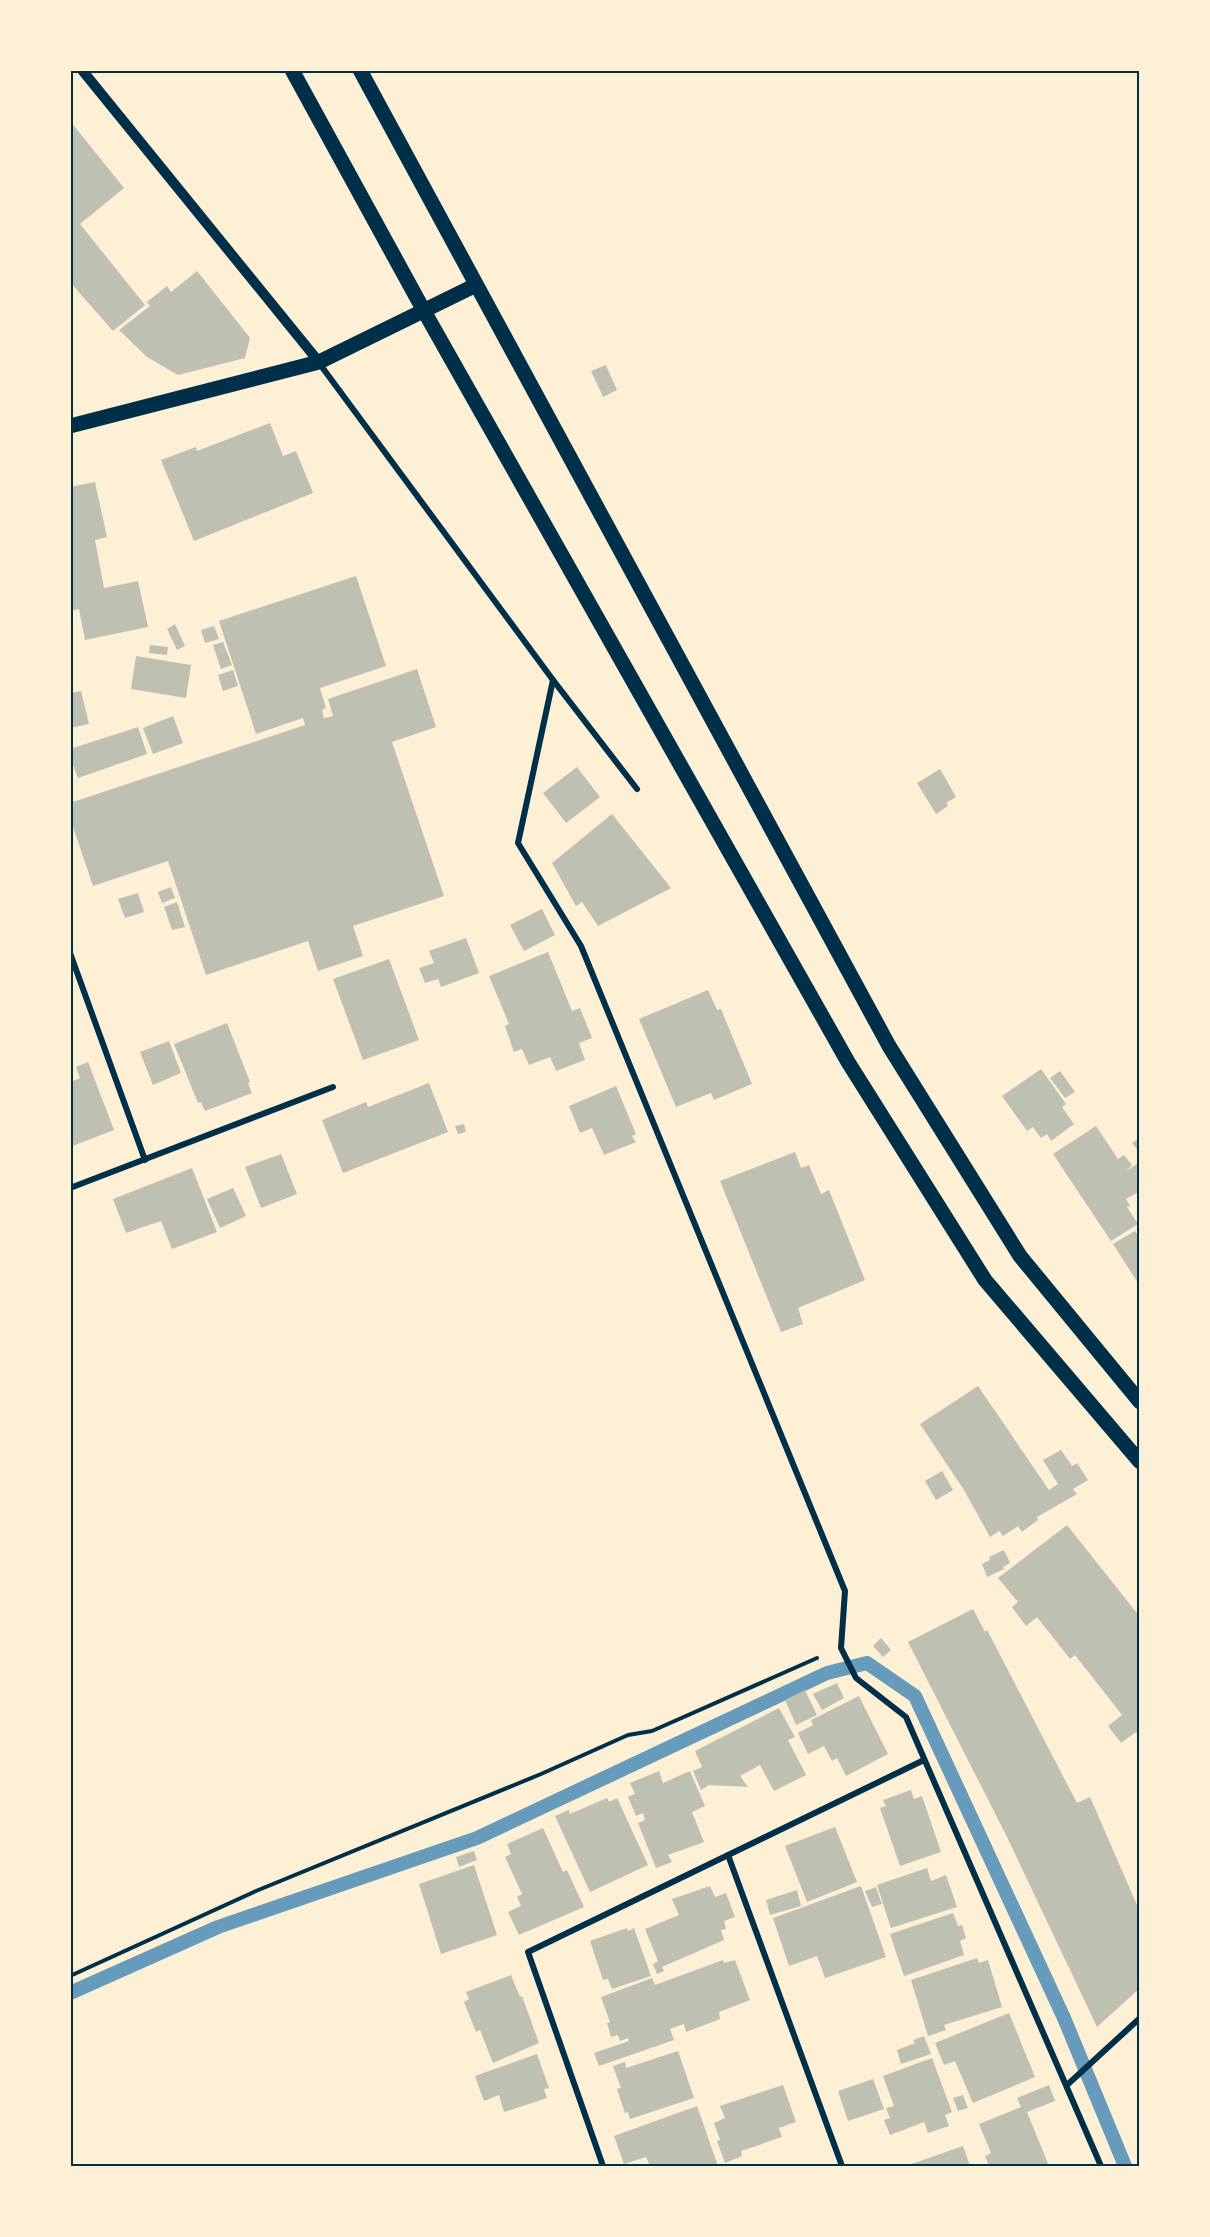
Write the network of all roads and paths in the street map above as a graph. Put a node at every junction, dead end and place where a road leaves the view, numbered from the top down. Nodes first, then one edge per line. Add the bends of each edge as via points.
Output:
1 (82, 70) edge
2 (292, 70) edge
3 (360, 70) edge
4 (476, 285) junction
5 (424, 310) junction
6 (319, 362) junction
7 (70, 426) edge
8 (553, 680) junction
9 (637, 789) dead end
10 (70, 953) edge
11 (333, 1087) dead end
12 (145, 1160) junction
13 (70, 1188) edge
14 (1140, 1402) edge
15 (1140, 1462) edge
16 (841, 1648) junction
17 (924, 1760) junction
18 (728, 1855) junction
19 (70, 1976) edge
20 (1140, 2018) edge
21 (1066, 2085) junction
22 (603, 2166) edge
23 (842, 2166) edge
24 (1101, 2166) edge

1 - 6 street
2 - 5 main road
3 - 4 main road
4 - 5 main road
4 - 14 main road via 889,1046 1020,1256
5 - 6 main road
5 - 15 main road via 848,1062 985,1280
6 - 7 main road
6 - 8 street
8 - 9 street
8 - 16 street via 518,843 581,946 845,1591
10 - 12 street
11 - 12 street
12 - 13 street
16 - 17 street via 855,1678 906,1717
16 - 19 path via 652,1731 628,1735 256,1891
17 - 18 street
17 - 21 street
18 - 22 street via 528,1952
18 - 23 street
20 - 21 street
21 - 24 street

